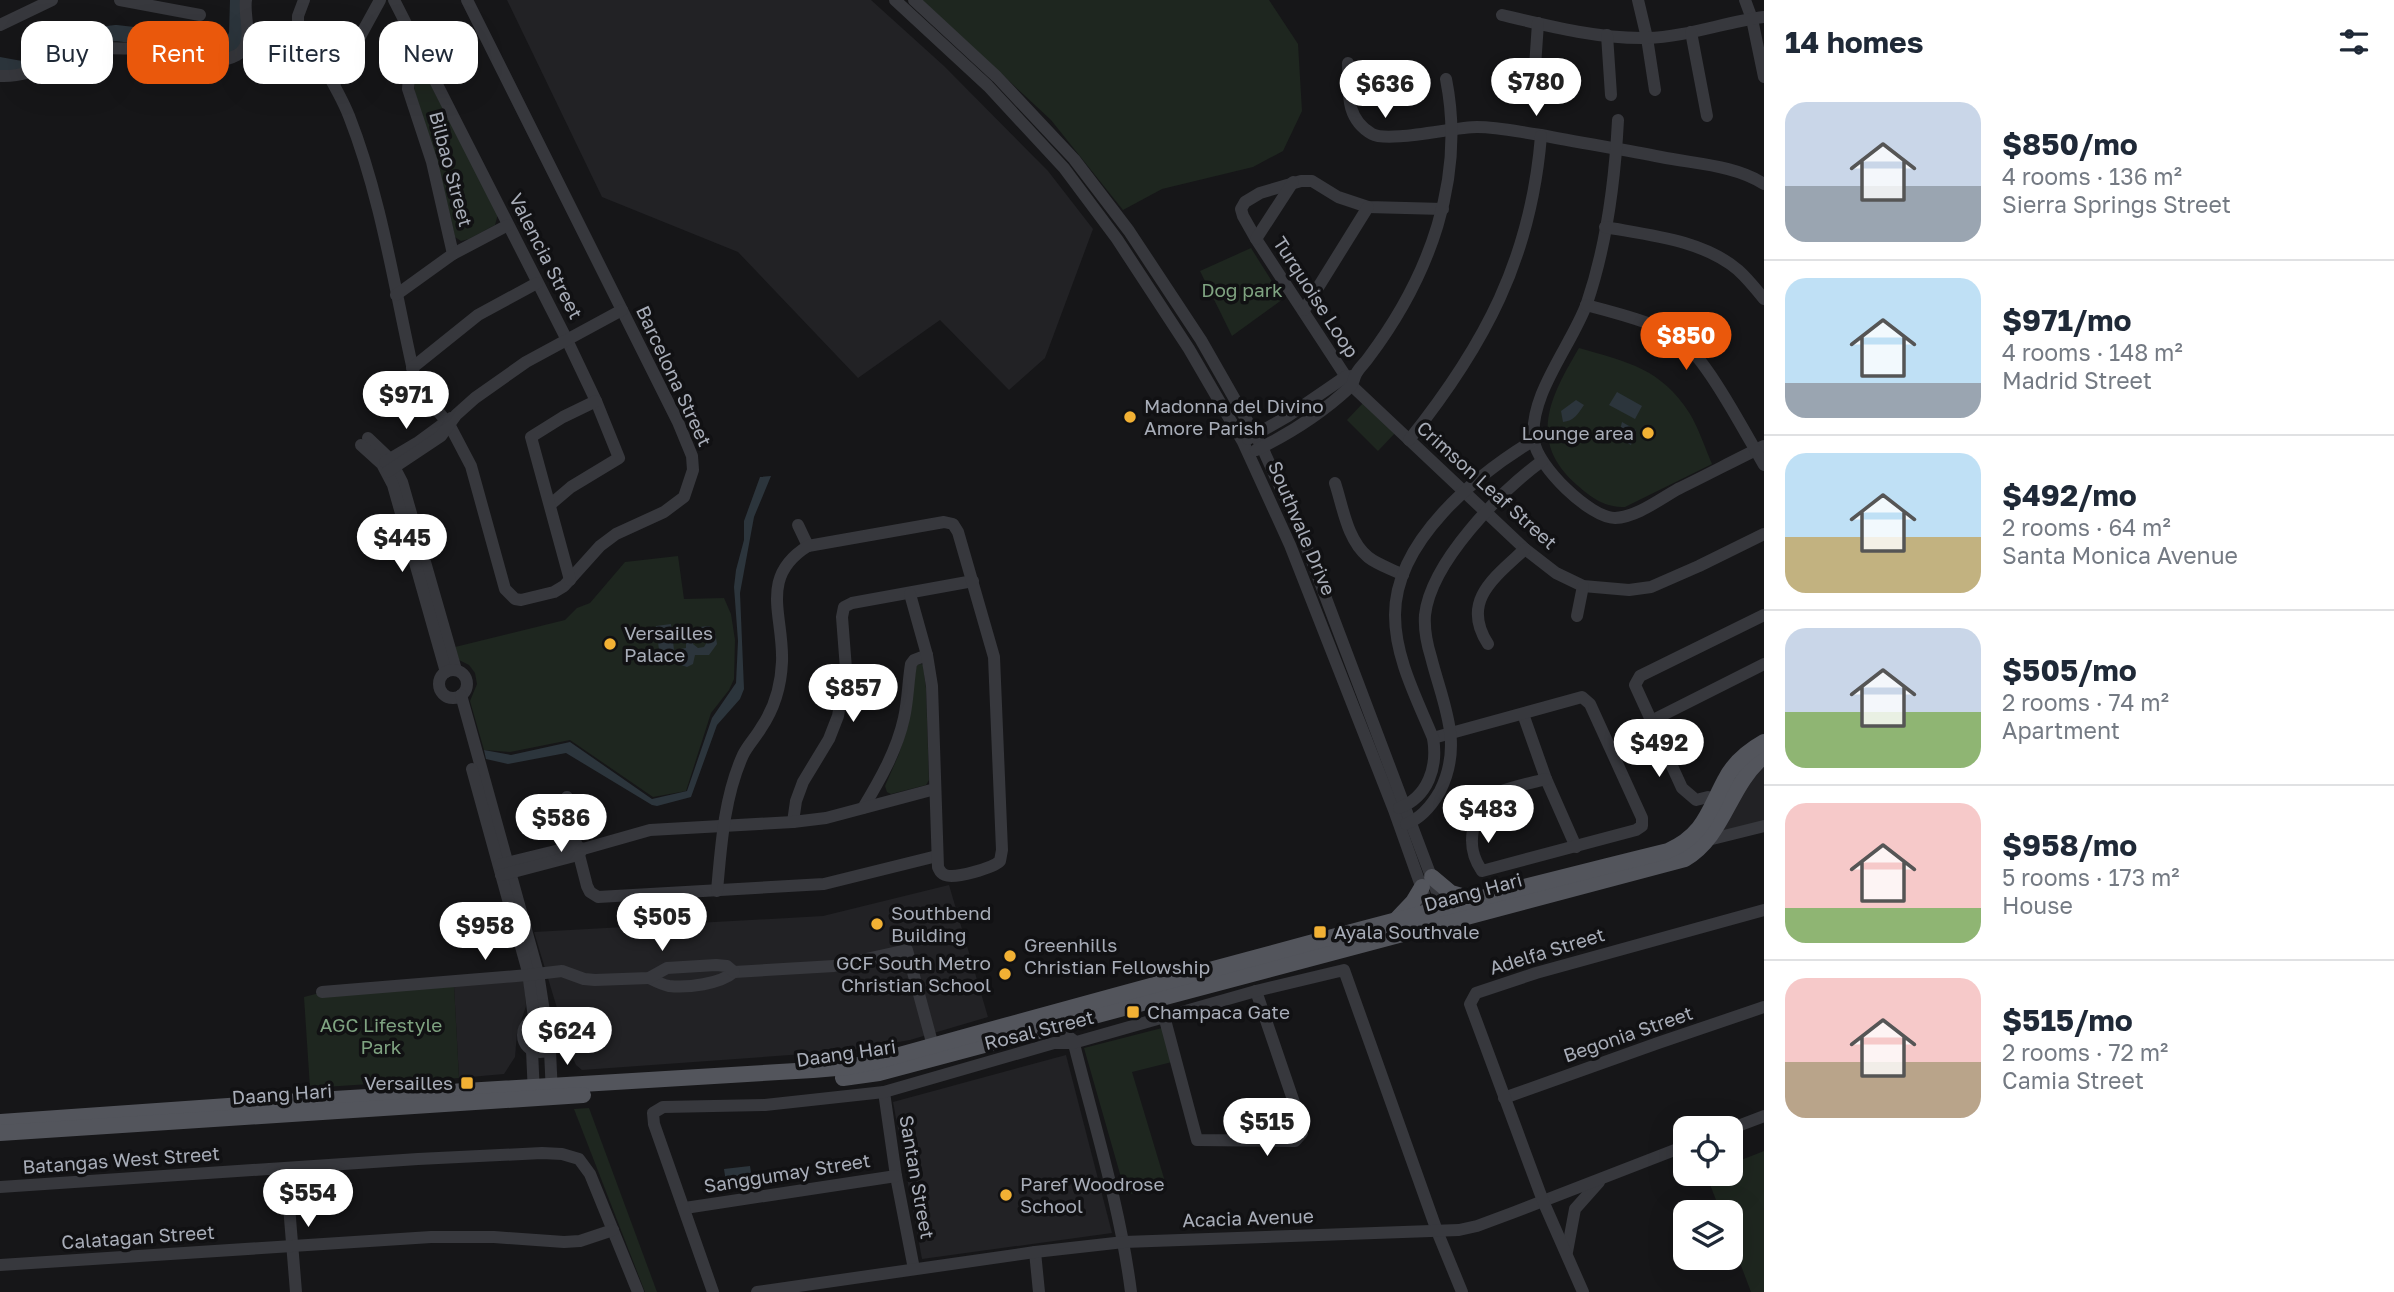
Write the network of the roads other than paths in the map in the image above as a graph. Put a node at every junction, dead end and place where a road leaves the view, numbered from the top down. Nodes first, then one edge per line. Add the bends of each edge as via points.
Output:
1 (52, 0) edge
2 (120, 0) edge
3 (191, 0) edge
4 (246, 0) edge
5 (304, 0) edge
6 (380, 0) edge
7 (394, 0) edge
8 (467, 0) edge
9 (895, 0) edge
10 (914, 0) edge
11 (1638, 0) edge
12 (1745, 0) edge
13 (147, 3) edge
14 (1502, 15) dead end
15 (1758, 18) edge
16 (298, 21) edge
17 (405, 21) edge
18 (1538, 23) junction
19 (0, 25) edge
20 (365, 27) edge
21 (1691, 32) junction
22 (1607, 35) junction
23 (1647, 38) junction
24 (1348, 63) dead end
25 (0, 76) edge
26 (1764, 77) edge
27 (1446, 79) dead end
28 (1534, 81) dead end
29 (334, 84) edge
30 (408, 84) edge
31 (437, 84) edge
32 (1654, 90) dead end
33 (1611, 95) dead end
34 (1707, 116) dead end
35 (1618, 120) dead end
36 (1454, 128) junction
37 (1541, 135) junction
38 (1617, 147) junction
39 (1293, 182) junction
40 (1764, 184) edge
41 (1368, 207) junction
42 (1443, 209) junction
43 (508, 225) junction
44 (1605, 227) junction
45 (1256, 239) junction
46 (453, 254) junction
47 (537, 283) junction
48 (396, 296) junction
49 (1764, 299) edge
50 (1586, 305) junction
51 (622, 310) junction
52 (1304, 310) junction
53 (567, 340) junction
54 (412, 368) junction
55 (1351, 379) junction
56 (596, 401) junction
57 (451, 420) junction
58 (1256, 435) junction
59 (1409, 440) junction
60 (1534, 440) junction
61 (364, 442) dead end
62 (1243, 442) junction
63 (1262, 447) junction
64 (1760, 448) edge
65 (1249, 454) junction
66 (1542, 461) junction
67 (1764, 465) edge
68 (389, 466) junction
69 (1335, 483) dead end
70 (1465, 492) junction
71 (551, 504) junction
72 (1486, 512) junction
73 (798, 524) dead end
74 (1764, 534) edge
75 (808, 546) junction
76 (1525, 549) junction
77 (1403, 575) junction
78 (570, 580) junction
79 (973, 581) junction
80 (1583, 586) junction
81 (910, 594) junction
82 (1764, 615) edge
83 (1577, 616) dead end
84 (1488, 644) dead end
85 (927, 655) junction
86 (1764, 664) edge
87 (451, 671) junction
88 (457, 697) junction
89 (1523, 714) junction
90 (1651, 721) junction
91 (1451, 732) junction
92 (1433, 738) junction
93 (1764, 742) edge
94 (1764, 756) edge
95 (1546, 779) junction
96 (935, 789) junction
97 (567, 797) dead end
98 (1722, 804) junction
99 (863, 808) junction
100 (1399, 808) junction
101 (793, 822) junction
102 (1406, 824) junction
103 (724, 826) junction
104 (1764, 826) edge
105 (1576, 847) junction
106 (1701, 847) junction
107 (579, 850) junction
108 (937, 856) junction
109 (1670, 857) junction
110 (504, 869) junction
111 (1427, 882) junction
112 (717, 891) junction
113 (1474, 900) junction
114 (1764, 910) edge
115 (1439, 916) junction
116 (1395, 921) junction
117 (691, 966) junction
118 (734, 972) junction
119 (533, 974) junction
120 (649, 978) junction
121 (693, 984) junction
122 (1256, 991) junction
123 (322, 992) dead end
124 (1764, 1007) edge
125 (1164, 1016) junction
126 (539, 1018) junction
127 (1069, 1026) junction
128 (933, 1046) junction
129 (550, 1049) junction
130 (532, 1050) junction
131 (552, 1092) junction
132 (884, 1092) junction
133 (533, 1093) junction
134 (1504, 1098) junction
135 (1764, 1116) edge
136 (0, 1122) edge
137 (1743, 1124) edge
138 (0, 1133) edge
139 (1673, 1151) edge
140 (286, 1169) junction
141 (896, 1176) junction
142 (1604, 1177) junction
143 (0, 1187) edge
144 (1543, 1201) junction
145 (685, 1208) junction
146 (613, 1230) junction
147 (1437, 1231) junction
148 (1124, 1242) junction
149 (293, 1247) junction
150 (1035, 1252) junction
151 (1567, 1252) junction
152 (0, 1265) edge
153 (914, 1269) junction
154 (296, 1292) edge
155 (638, 1292) edge
156 (713, 1292) edge
157 (757, 1292) edge
158 (1039, 1292) edge
159 (1131, 1292) edge
160 (1462, 1292) edge
161 (1583, 1292) edge

1 - 19 street
2 - 13 street
3 - 13 street via 200,15
4 - 25 street via 248,41 240,53 225,60 105,48 79,52 24,75
5 - 16 street, Barcelona Street
6 - 20 street
7 - 17 street, Valencia Street
8 - 51 street, Barcelona Street
9 - 62 street, Southvale Drive via 988,86 1064,168 1164,309
10 - 58 street, Southvale Drive via 997,76 1074,159 1177,301
11 - 23 street
12 - 15 street
14 - 18 street
15 - 21 street
15 - 26 street
18 - 22 street
18 - 28 street
21 - 23 street
21 - 34 street
22 - 23 street
22 - 33 street
23 - 32 street
24 - 36 street via 1350,106 1357,124 1375,136
27 - 36 street
29 - 48 street, Barcelona Street via 361,152
30 - 46 street, Bilbao Street
31 - 43 street, Valencia Street
35 - 38 street
36 - 37 street
36 - 42 street
37 - 38 street
37 - 59 street via 1532,208 1497,309 1464,366
38 - 40 street via 1729,170
38 - 44 street
39 - 41 street via 1312,181 1338,197
39 - 45 street, Turquoise Loop
39 - 45 street, Turquoise Loop via 1245,202 1243,216
41 - 42 street
41 - 52 street
42 - 55 street via 1415,283 1386,335
43 - 46 street
43 - 47 street, Valencia Street
44 - 49 street via 1684,243 1711,254 1738,270
44 - 50 street
45 - 52 street, Turquoise Loop
46 - 48 street
47 - 53 street, Valencia Street
47 - 54 street via 478,315
48 - 54 street, Barcelona Street
50 - 60 street via 1537,406
50 - 64 street via 1678,337
51 - 53 street
51 - 78 street, Barcelona Street via 687,441 693,470 684,497 616,534
52 - 55 street, Turquoise Loop
53 - 56 street, Valencia Street
53 - 57 street via 526,362
54 - 57 street, Barcelona Street via 419,388
55 - 58 street
55 - 59 street, Crimson Leaf Street
55 - 63 street via 1309,420
56 - 71 street, Valencia Street via 619,458
56 - 71 street via 531,436
57 - 68 street via 442,436
57 - 78 street, Barcelona Street via 471,466 505,589 521,600 554,592
58 - 62 street
58 - 63 street, Southvale Drive
59 - 70 street, Crimson Leaf Street
60 - 66 street
60 - 70 street
61 - 68 street
62 - 65 street, Southvale Drive
63 - 65 street
63 - 100 street, Southvale Drive via 1304,540
64 - 66 street via 1617,518 1597,513 1551,475
64 - 67 street
65 - 100 street, Southvale Drive
66 - 72 street
68 - 87 street
69 - 77 street via 1352,537 1360,548 1369,558
70 - 72 street, Crimson Leaf Street
70 - 77 street via 1424,534
71 - 78 street
72 - 76 street, Crimson Leaf Street
72 - 91 street via 1442,568 1425,615 1426,640
73 - 75 street
74 - 80 street, Crimson Leaf Street via 1651,587
75 - 79 street via 948,523 958,532
75 - 103 street via 795,554 778,581 780,683 772,710 744,754
76 - 80 street, Crimson Leaf Street via 1556,573
76 - 84 street via 1478,602 1481,634
77 - 92 street via 1395,615 1399,643
79 - 81 street
79 - 108 street via 996,678 1002,856 997,865 947,876 941,872
80 - 83 street
81 - 85 street
81 - 101 street via 844,607 846,669 838,716 803,782
82 - 90 street via 1640,676 1635,685
85 - 96 street
85 - 99 street via 911,664 900,732
86 - 90 street
87 - 88 street via 466,681
87 - 88 street via 441,676 439,688 447,697
88 - 110 street
89 - 91 street
89 - 95 street
89 - 105 street via 1586,699 1642,818 1643,827
90 - 98 street via 1686,792 1696,800 1707,797
91 - 92 street
91 - 102 street via 1452,753 1444,783 1430,806
92 - 100 street via 1435,764 1430,777 1420,793
93 - 98 main road via 1739,760 1725,779
94 - 98 main road
95 - 105 street
95 - 105 street via 1482,801 1471,843 1475,860 1482,871
96 - 99 street
96 - 108 street
97 - 107 street
98 - 106 main road
99 - 101 street
100 - 102 street, Southvale Drive
101 - 103 street
102 - 111 street, Southvale Drive
103 - 107 street via 650,830
103 - 112 street
104 - 106 street
106 - 109 main road via 1685,859
107 - 110 street
107 - 112 street via 587,886 598,897
108 - 112 street via 824,884
109 - 113 main road, Daang Hari
109 - 115 main road, Daang Hari
110 - 119 street
111 - 113 main road
111 - 115 street, Southvale Drive
111 - 116 main road
113 - 115 main road, Daang Hari
114 - 134 street, Adelfa Street via 1476,993 1470,1004
115 - 116 main road, Daang Hari
115 - 127 main road, Daang Hari
116 - 127 main road, Daang Hari
117 - 118 street via 716,964
117 - 120 street via 667,968
117 - 121 street via 701,974
118 - 121 street via 713,983
118 - 128 street via 834,966 907,950
119 - 120 street via 562,971 595,981
119 - 123 street
119 - 126 street
120 - 121 street via 668,986
122 - 125 street, Rosal Street
122 - 125 street via 1301,1123 1302,1133 1295,1141 1198,1140
122 - 147 street, Rosal Street via 1344,970
124 - 134 street, Begonia Street
125 - 127 street, Rosal Street
126 - 129 street via 557,1029 557,1041
126 - 130 street via 529,1021 523,1031 524,1042
127 - 128 main road, Daang Hari
127 - 131 main road, Daang Hari via 848,1077
127 - 132 street, Rosal Street via 1054,1043
127 - 148 street
128 - 131 main road, Daang Hari via 848,1067
129 - 130 street
129 - 131 street
130 - 133 street
131 - 133 main road, Daang Hari
132 - 141 street, Santan Street
132 - 145 street, Rosal Street via 765,1105 663,1107 653,1112
133 - 136 main road, Daang Hari
133 - 138 main road, Daang Hari
134 - 144 street, Adelfa Street
135 - 137 street
139 - 142 street, Acacia Avenue
140 - 143 street, Batangas West Street
140 - 146 street, Batangas West Street via 562,1154 579,1159 590,1174
140 - 149 street
141 - 145 street, Sanggumay Street
141 - 153 street, Santan Street
142 - 144 street, Acacia Avenue
142 - 151 street via 1575,1209
144 - 147 street, Acacia Avenue via 1477,1226
144 - 151 street, Adelfa Street
145 - 156 street, Rosal Street
146 - 149 street, Calatagan Street via 564,1242 431,1237
146 - 155 street
147 - 148 street, Acacia Avenue
147 - 160 street
148 - 150 street, Acacia Avenue
148 - 159 street
149 - 152 street, Calatagan Street
149 - 154 street
150 - 153 street, Acacia Avenue
150 - 158 street
151 - 161 street, Adelfa Street
153 - 157 street, Acacia Avenue

